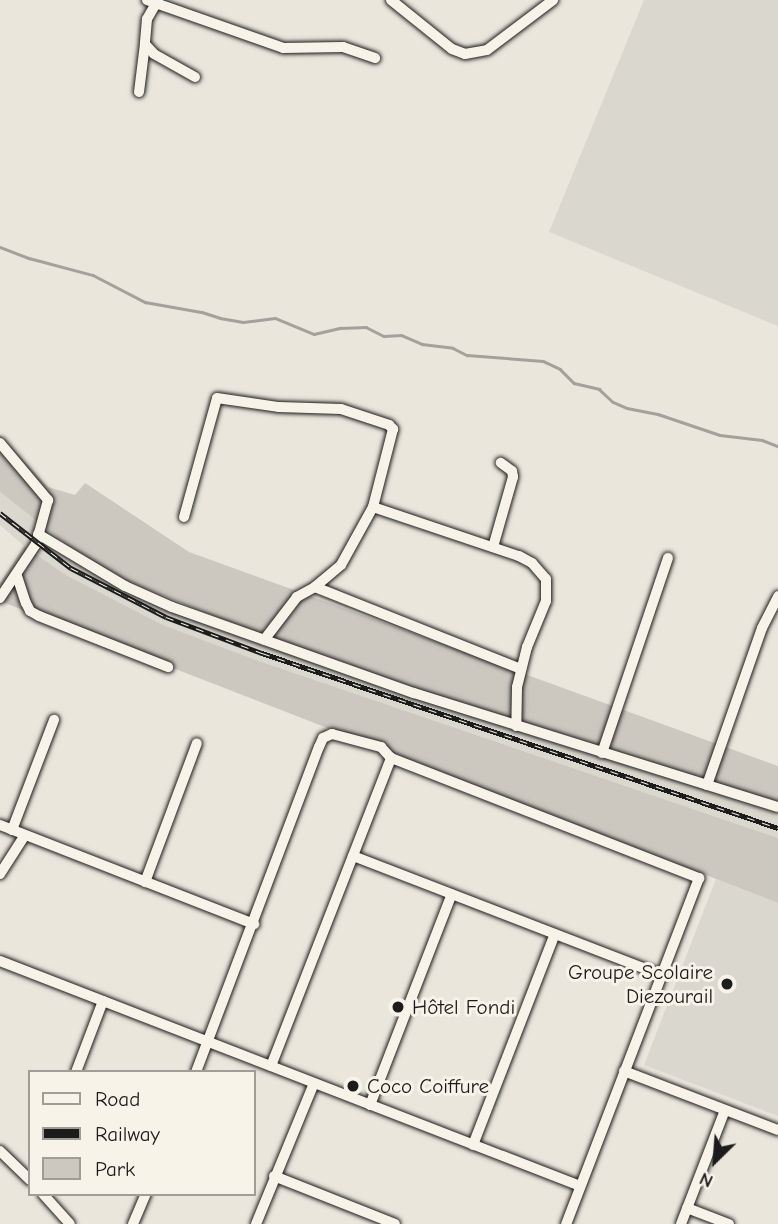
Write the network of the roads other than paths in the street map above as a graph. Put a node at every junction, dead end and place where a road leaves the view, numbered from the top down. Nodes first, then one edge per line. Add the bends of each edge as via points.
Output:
1 (391, 0) edge
2 (553, 0) edge
3 (153, 1) edge
4 (145, 44) junction
5 (375, 58) dead end
6 (195, 77) dead end
7 (139, 92) dead end
8 (0, 443) edge
9 (501, 463) dead end
10 (373, 507) junction
11 (184, 517) dead end
12 (38, 534) junction
13 (494, 547) junction
14 (668, 558) dead end
15 (17, 576) junction
16 (314, 587) junction
17 (778, 596) edge
18 (0, 598) edge
19 (264, 640) junction
20 (168, 667) dead end
21 (521, 669) junction
22 (54, 720) dead end
23 (516, 726) junction
24 (197, 743) dead end
25 (602, 753) junction
26 (391, 758) junction
27 (707, 785) junction
28 (778, 807) edge
29 (0, 825) edge
30 (12, 830) junction
31 (25, 835) junction
32 (353, 856) junction
33 (0, 874) edge
34 (145, 882) junction
35 (452, 894) junction
36 (254, 924) junction
37 (555, 934) junction
38 (0, 961) edge
39 (661, 975) junction
40 (103, 1002) junction
41 (208, 1042) junction
42 (271, 1066) junction
43 (77, 1070) edge
44 (197, 1070) edge
45 (625, 1071) junction
46 (314, 1083) junction
47 (370, 1105) junction
48 (724, 1110) junction
49 (778, 1130) edge
50 (473, 1145) junction
51 (0, 1151) edge
52 (274, 1176) junction
53 (28, 1178) edge
54 (580, 1186) junction
55 (45, 1196) edge
56 (145, 1196) edge
57 (687, 1208) junction
58 (376, 1220) edge
59 (70, 1224) edge
60 (133, 1224) edge
61 (256, 1224) edge
62 (395, 1224) edge
63 (566, 1224) edge
64 (681, 1224) edge
65 (729, 1224) edge

1 - 2 street via 452,49 465,54 487,50
3 - 4 street via 146,19
3 - 5 street via 283,48 343,47
4 - 6 street
4 - 7 street
8 - 12 street via 48,500
9 - 13 street via 513,477
10 - 11 street via 392,438 389,425 341,409 279,407 228,397 216,398
10 - 13 street
10 - 16 street via 341,565
12 - 15 street
12 - 19 street via 125,586
13 - 21 street via 532,564 546,579 546,601
14 - 25 street
15 - 18 street
15 - 20 street via 30,611
16 - 19 street via 296,597
16 - 21 street
17 - 27 street via 762,628
19 - 23 street
21 - 23 street
22 - 30 street
23 - 25 street
24 - 34 street
25 - 27 street
26 - 32 street
26 - 36 street via 375,746 332,734 323,738
26 - 39 street via 699,878
27 - 28 street
29 - 30 street
30 - 31 street
31 - 33 street
31 - 34 street
32 - 35 street
32 - 42 street
34 - 36 street
35 - 37 street
35 - 47 street
36 - 41 street
37 - 39 street
37 - 50 street
38 - 40 street
39 - 45 street
40 - 41 street
40 - 43 street
41 - 42 street
41 - 44 street
42 - 46 street
45 - 48 street
45 - 54 street
46 - 47 street
46 - 52 street
47 - 50 street
48 - 49 street
48 - 57 street
50 - 54 street
51 - 53 street
52 - 58 street
52 - 61 street
54 - 63 street
55 - 59 street
56 - 60 street
57 - 64 street
57 - 65 street
58 - 62 street

